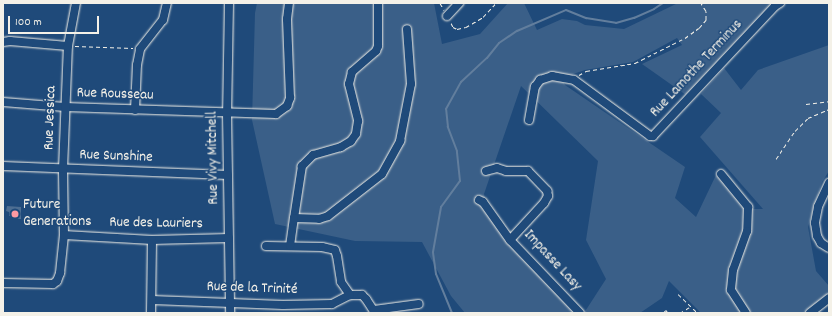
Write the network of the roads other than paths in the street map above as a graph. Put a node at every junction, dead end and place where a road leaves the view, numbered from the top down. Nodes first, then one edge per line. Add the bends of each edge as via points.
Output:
1 (76, 3) edge
2 (167, 3) edge
3 (229, 3) edge
4 (289, 3) edge
5 (378, 3) edge
6 (459, 3) edge
7 (780, 3) edge
8 (447, 16) road end
9 (406, 29) dead end
10 (3, 42) edge
11 (68, 46) junction
12 (3, 102) edge
13 (65, 107) junction
14 (135, 110) junction
15 (227, 113) junction
16 (529, 120) dead end
17 (3, 166) edge
18 (63, 169) junction
19 (486, 171) dead end
20 (721, 174) dead end
21 (228, 175) junction
22 (829, 184) edge
23 (479, 200) dead end
24 (294, 218) junction
25 (64, 235) junction
26 (229, 238) junction
27 (152, 240) junction
28 (510, 240) junction
29 (266, 246) dead end
30 (290, 246) junction
31 (829, 248) edge
32 (3, 283) edge
33 (350, 295) junction
34 (829, 298) edge
35 (152, 300) junction
36 (230, 303) junction
37 (419, 304) dead end
38 (374, 311) edge
39 (151, 313) edge
40 (230, 313) edge
41 (580, 313) edge
42 (746, 313) edge
43 (810, 313) edge

1 - 11 street, Rue Jessica
2 - 14 street via 164,20 140,49
3 - 15 street, Rue Vivy Mitchell
4 - 15 street, Rue Rousseau via 286,19 290,98 287,106 282,111 272,114
5 - 24 street via 376,52 352,72 349,84 358,121 356,134 351,141 341,147 313,156 302,166
6 - 8 street
7 - 16 street, Rue Lamothe Terminus via 653,136 574,80 552,76 540,80 535,87
9 - 24 street via 411,84 400,141 382,174 328,216 319,219
10 - 11 street
11 - 13 street, Rue Jessica
12 - 13 street, Rue Rousseau
13 - 14 street, Rue Rousseau
13 - 18 street, Rue Jessica
14 - 15 street, Rue Rousseau
15 - 21 street, Rue Vivy Mitchell
17 - 18 street, Rue Sunshine
18 - 21 street, Rue Sunshine
18 - 25 street, Rue Jessica
19 - 28 street, Impasse Lasy via 497,168 530,172 548,194 544,203
20 - 42 street via 748,207 747,231 733,270 731,290
21 - 26 street, Rue Vivy Mitchell
22 - 31 street via 818,207 815,223 817,236 821,243
23 - 28 street
24 - 30 street
25 - 27 street, Rue des Lauriers
25 - 32 street via 57,281 52,284
26 - 27 street, Rue des Lauriers
26 - 36 street, Rue Vivy Mitchell
27 - 35 street
28 - 41 street, Impasse Lasy
29 - 30 street
30 - 33 street via 335,250 338,256 340,282
33 - 36 street, Rue de la Trinité via 332,304
33 - 38 street via 362,295
34 - 43 street
35 - 36 street, Rue de la Trinité
35 - 39 street
36 - 40 street, Rue Vivy Mitchell
37 - 38 street

